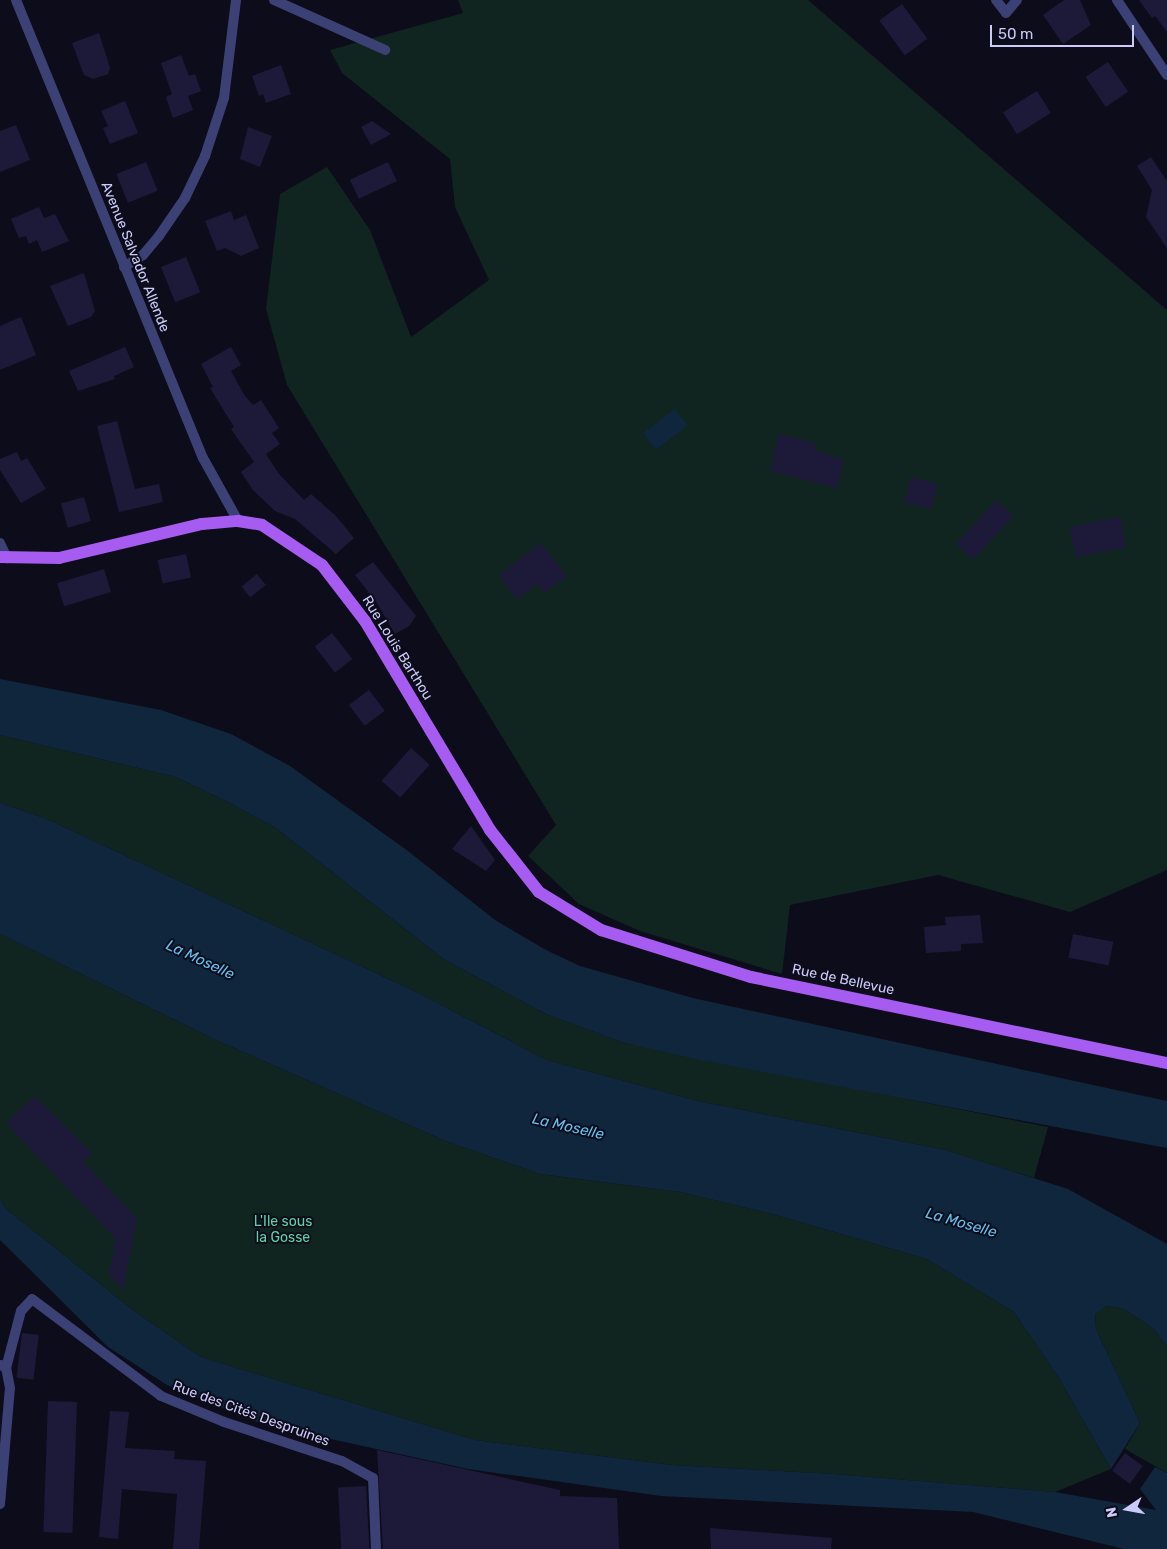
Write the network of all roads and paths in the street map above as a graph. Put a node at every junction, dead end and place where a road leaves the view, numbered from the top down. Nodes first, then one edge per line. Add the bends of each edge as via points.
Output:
1 (16, 0) edge
2 (236, 0) edge
3 (276, 0) edge
4 (996, 0) edge
5 (1017, 0) edge
6 (1117, 0) edge
7 (385, 50) dead end
8 (1167, 75) edge
9 (124, 267) junction
10 (238, 521) junction
11 (2, 552) edge
12 (530, 881) joint
13 (1167, 1063) edge
14 (3, 1366) edge
15 (0, 1504) edge
16 (376, 1549) edge

1 - 9 street, Avenue Salvador Allende
2 - 9 street via 224,98 205,156 185,198 159,236 143,255
3 - 7 street
4 - 5 street via 1006,13
6 - 8 street
9 - 10 street, Avenue Salvador Allende via 202,458
10 - 11 main road, Rue Louis Barthou via 202,524 59,558
10 - 12 main road, Rue Louis Barthou via 262,525 322,565 365,620 490,830
12 - 13 main road, Rue de Bellevue via 539,892 601,930 751,976
14 - 15 street via 10,1388
14 - 16 street, Rue des Cités Despruines via 21,1311 32,1299 161,1396 224,1422 342,1461 373,1478

